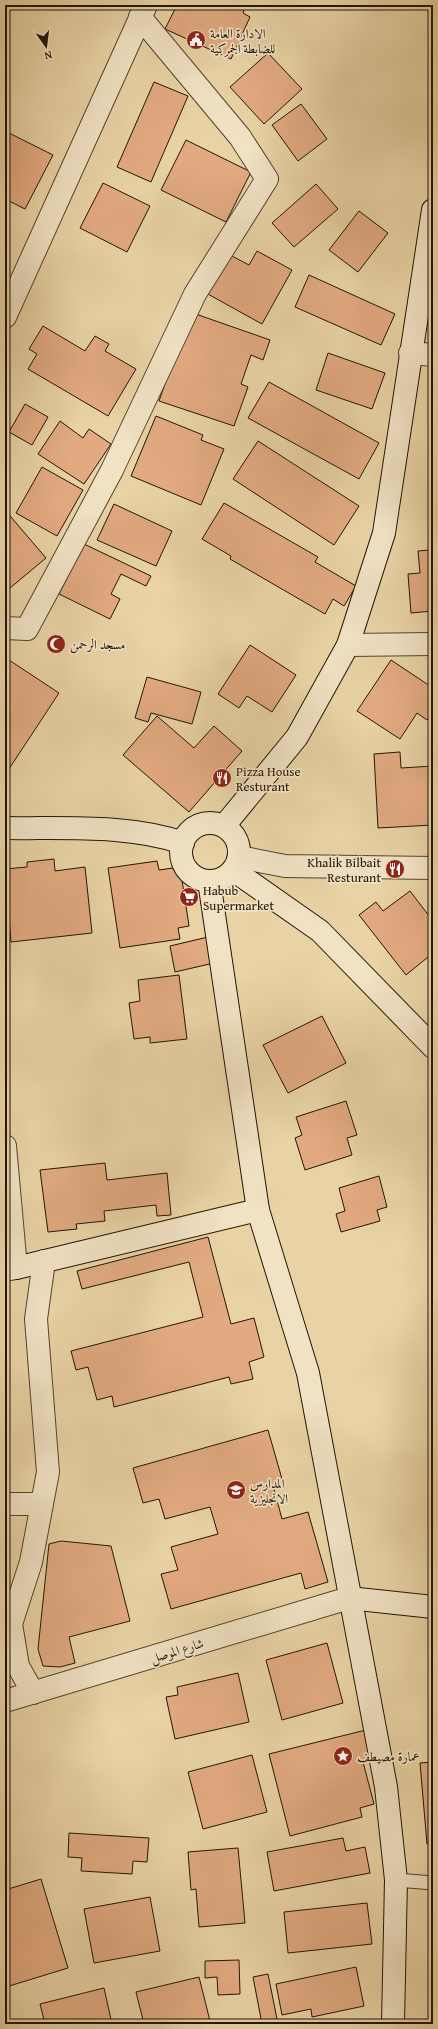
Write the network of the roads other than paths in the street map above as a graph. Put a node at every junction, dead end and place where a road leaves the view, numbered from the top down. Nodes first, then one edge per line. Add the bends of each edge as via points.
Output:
1 (143, 11) edge
2 (433, 210) edge
3 (5, 317) edge
4 (410, 353) junction
5 (433, 355) edge
6 (5, 628) edge
7 (433, 644) edge
8 (348, 645) junction
9 (224, 826) junction
10 (5, 828) edge
11 (183, 843) junction
12 (236, 864) junction
13 (433, 868) edge
14 (209, 881) junction
15 (433, 1047) edge
16 (5, 1146) edge
17 (258, 1210) junction
18 (44, 1261) junction
19 (11, 1269) edge
20 (5, 1504) edge
21 (41, 1504) junction
22 (350, 1598) junction
23 (433, 1607) edge
24 (33, 1693) junction
25 (5, 1701) edge
26 (396, 1880) junction
27 (433, 1883) edge
28 (393, 2024) edge

1 - 3 street
1 - 6 street via 240,137 267,179 195,294 112,470 27,629
2 - 4 street
4 - 5 street
4 - 8 street via 384,533
7 - 8 street
8 - 9 street via 297,737
9 - 11 street via 204,824 188,834
9 - 12 street via 236,839 239,848
10 - 11 street via 104,829 168,838
11 - 14 street via 183,860 186,868 192,875
12 - 13 street
12 - 14 street via 226,876
12 - 15 street via 320,931
14 - 17 street
16 - 19 street
17 - 18 street
17 - 22 street via 308,1373
18 - 19 street
18 - 21 street via 36,1319 48,1472
20 - 21 street
21 - 24 street via 31,1562 11,1624 18,1666
22 - 23 street
22 - 24 street, شارع الموصل
22 - 26 street via 386,1787
24 - 25 street, شارع الموصل
26 - 27 lane
26 - 28 street

